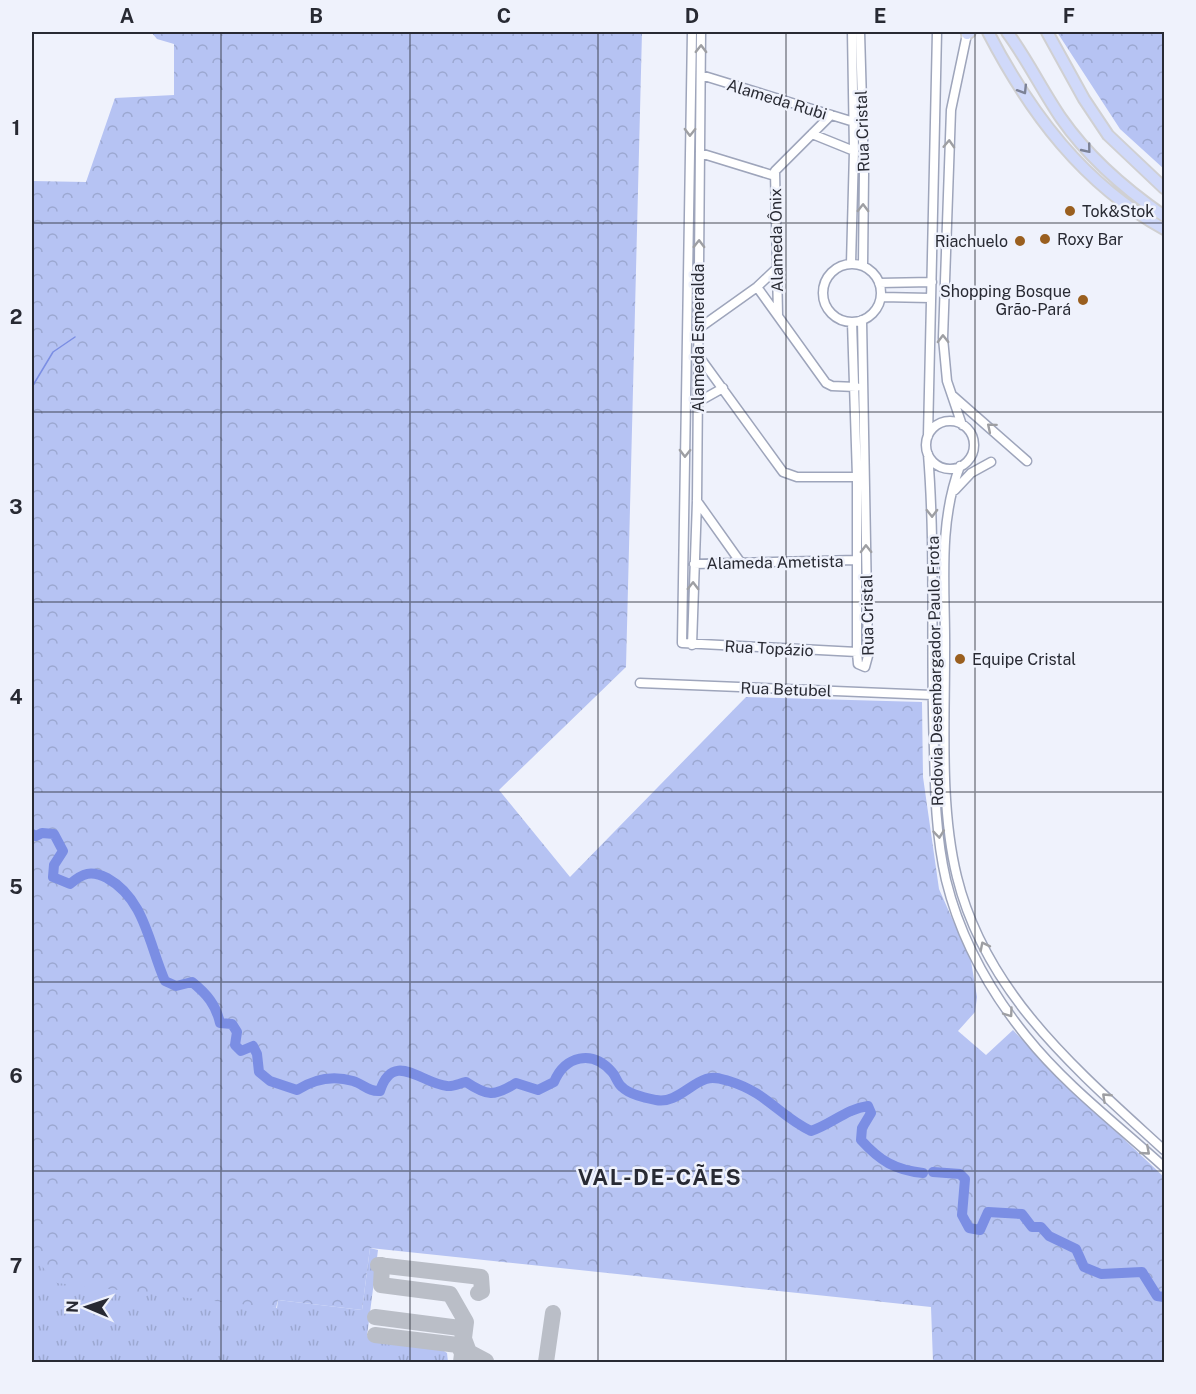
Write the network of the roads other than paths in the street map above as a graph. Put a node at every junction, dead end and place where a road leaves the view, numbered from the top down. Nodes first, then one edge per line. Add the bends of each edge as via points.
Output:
1 (692, 32) edge
2 (701, 32) edge
3 (842, 32) edge
4 (937, 32) edge
5 (968, 32) edge
6 (982, 32) edge
7 (1007, 32) edge
8 (855, 33) edge
9 (1048, 33) edge
10 (990, 36) edge
11 (857, 73) junction
12 (701, 75) junction
13 (691, 110) junction
14 (700, 112) junction
15 (831, 116) junction
16 (854, 122) junction
17 (812, 134) junction
18 (854, 151) junction
19 (700, 153) junction
20 (854, 172) junction
21 (864, 174) junction
22 (775, 176) junction
23 (1164, 188) edge
24 (689, 191) junction
25 (699, 192) junction
26 (1164, 216) edge
27 (1164, 229) edge
28 (932, 235) junction
29 (945, 252) junction
30 (851, 264) junction
31 (862, 266) junction
32 (776, 270) junction
33 (932, 282) junction
34 (879, 283) junction
35 (757, 287) junction
36 (881, 297) junction
37 (931, 298) junction
38 (698, 313) junction
39 (687, 314) junction
40 (778, 315) junction
41 (862, 320) junction
42 (852, 322) junction
43 (698, 329) junction
44 (698, 355) junction
45 (856, 387) junction
46 (723, 388) junction
47 (953, 396) junction
48 (698, 402) junction
49 (686, 413) junction
50 (698, 413) junction
51 (962, 425) junction
52 (860, 432) junction
53 (928, 436) junction
54 (928, 454) junction
55 (1027, 461) dead end
56 (991, 462) dead end
57 (960, 466) junction
58 (858, 477) junction
59 (951, 495) junction
60 (697, 501) junction
61 (683, 550) junction
62 (695, 550) junction
63 (857, 560) junction
64 (741, 563) junction
65 (694, 564) junction
66 (857, 606) junction
67 (867, 606) junction
68 (682, 644) joint
69 (692, 645) junction
70 (857, 652) junction
71 (640, 683) dead end
72 (932, 695) junction
73 (1164, 1150) edge
74 (1164, 1167) edge

1 - 13 street, Alameda Esmeralda
12 -> 2 street, Alameda Esmeralda
3 - 8 street
4 - 28 street
29 -> 5 street via 951,110
6 - 10 main road
7 -> 26 main road via 1062,119 1096,160
8 - 11 street, Rua Cristal
9 - 23 main road via 1108,135
10 -> 27 main road via 1047,128 1071,157 1119,202
11 - 16 street, Rua Cristal
11 - 21 street, Rua Cristal
12 - 14 street, Alameda Esmeralda
12 - 15 street, Alameda Rubi
13 - 14 street
13 -> 24 street, Alameda Esmeralda
14 - 19 street, Alameda Esmeralda
15 - 16 street, Alameda Rubi
15 - 17 street, Alameda Ônix
16 - 18 street, Rua Cristal
17 - 18 street
17 - 22 street, Alameda Ônix via 777,167
18 - 20 street, Rua Cristal
19 - 22 street
19 - 25 street, Alameda Esmeralda
20 - 21 street
20 - 30 street, Rua Cristal
31 -> 21 street, Rua Cristal
22 - 32 street, Alameda Ônix
24 - 25 street
24 - 39 street, Alameda Esmeralda
38 -> 25 street, Alameda Esmeralda
28 - 29 street via 940,233 940,246
28 - 33 street
47 -> 29 street via 945,370 943,338
30 - 31 street
30 - 42 street via 833,271 824,288 824,298 834,315
31 - 34 street
32 - 35 street
32 - 40 street, Alameda Ônix
33 - 34 street
33 - 37 street
34 - 36 street
35 - 40 street, Alameda Ônix
35 - 43 street
36 - 37 street
36 - 41 street via 875,311
37 - 53 street
38 - 39 street
38 - 43 street, Alameda Esmeralda
39 - 49 street, Alameda Esmeralda
40 - 45 street, Alameda Ônix via 826,383
41 - 42 street
41 - 52 street, Rua Cristal
42 - 45 street, Rua Cristal
43 - 44 street, Alameda Esmeralda
44 - 46 street
44 - 48 street, Alameda Esmeralda
45 - 52 street, Rua Cristal
46 - 48 street
46 - 58 street via 783,472 797,477
47 - 51 street
55 -> 47 street
48 - 50 street, Alameda Esmeralda
49 - 50 street
49 -> 61 street, Alameda Esmeralda
50 - 60 street, Alameda Esmeralda
51 - 53 street via 951,421 940,424
51 - 57 street via 972,436 973,448
52 - 58 street, Rua Cristal
67 -> 52 street, Rua Cristal
53 - 54 street
54 - 57 street via 942,467
54 -> 72 street, Rodovia Desembargador Paulo Frota via 932,502
56 - 59 street via 971,473
57 - 59 street, Rodovia Desembargador Paulo Frota
58 - 63 street, Rua Cristal
73 -> 59 street, Rodovia Desembargador Paulo Frota via 1041,1034 1009,991 979,936 957,878 951,844 948,704 946,517
60 - 62 street, Alameda Esmeralda
60 - 64 street
61 - 62 street
61 - 68 street, Alameda Esmeralda
62 - 65 street, Alameda Esmeralda
63 - 64 street, Alameda Ametista
63 - 66 street, Rua Cristal
64 - 65 street, Alameda Ametista
69 -> 65 street, Alameda Esmeralda
66 - 67 street
66 - 70 street, Rua Cristal
67 - 70 street, Rua Cristal via 867,666 859,665
68 - 69 street, Rua Topázio
69 - 70 street, Rua Topázio
71 - 72 street, Rua Betubel
72 -> 74 street, Rodovia Desembargador Paulo Frota via 939,838 946,879 976,961 1010,1015 1058,1072

